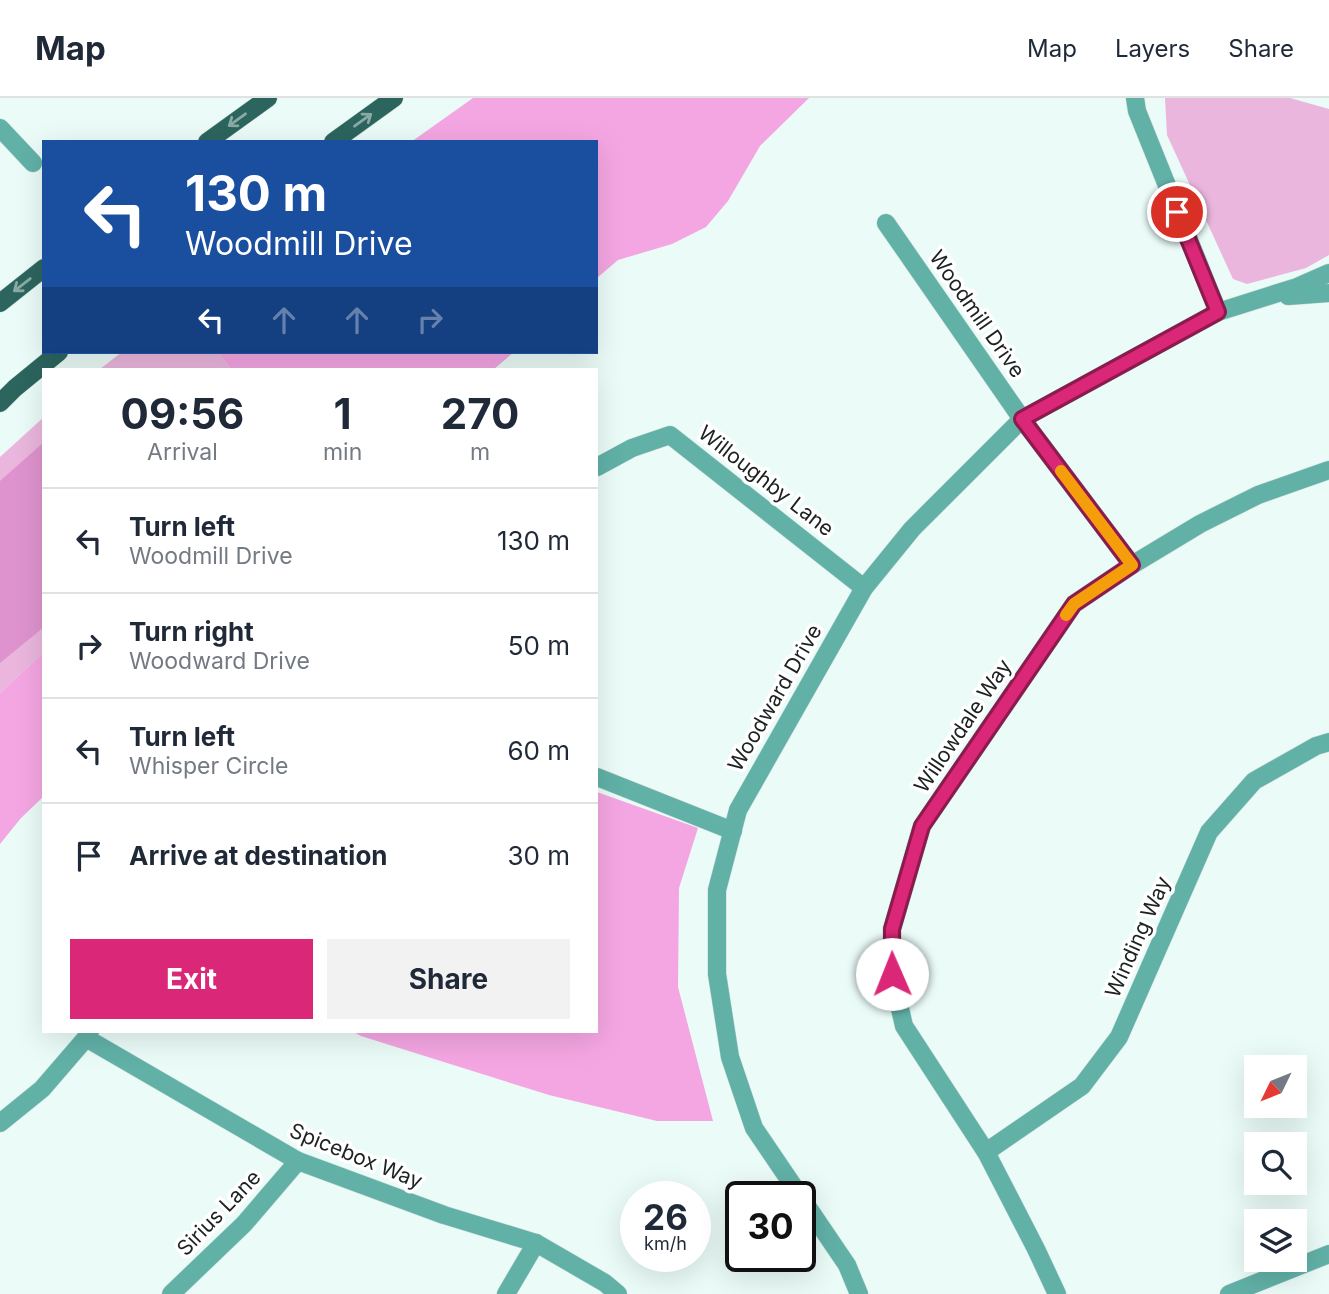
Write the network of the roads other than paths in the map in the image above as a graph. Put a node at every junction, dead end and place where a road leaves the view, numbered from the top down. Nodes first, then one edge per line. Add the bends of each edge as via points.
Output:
1 (268, 98) edge
2 (394, 98) edge
3 (1135, 98) edge
4 (0, 128) edge
5 (210, 140) edge
6 (335, 140) edge
7 (33, 163) dead end
8 (886, 223) dead end
9 (42, 270) edge
10 (1329, 273) edge
11 (1329, 293) edge
12 (1260, 299) junction
13 (0, 303) edge
14 (1218, 312) junction
15 (58, 354) edge
16 (0, 403) edge
17 (1022, 419) junction
18 (598, 466) edge
19 (1329, 470) edge
20 (1132, 565) junction
21 (864, 588) junction
22 (1329, 742) edge
23 (598, 777) edge
24 (733, 831) junction
25 (88, 1035) edge
26 (0, 1123) edge
27 (986, 1152) junction
28 (298, 1161) junction
29 (536, 1244) junction
30 (1329, 1254) edge
31 (171, 1294) edge
32 (506, 1294) edge
33 (618, 1294) edge
34 (859, 1294) edge
35 (1057, 1294) edge
36 (1229, 1294) edge

1 -> 5 main road
6 -> 2 main road
3 - 14 street
4 - 7 street
8 - 17 street, Woodmill Drive
9 -> 13 main road
10 - 12 street, Woodward Drive
11 - 12 street, Woodward Drive
12 - 14 street, Woodward Drive
14 - 17 street, Woodward Drive
15 - 16 main road
17 - 20 street, Woodmill Drive
17 - 21 street, Woodward Drive via 912,529
18 - 21 street, Willoughby Lane via 670,435
19 - 20 street, Willowdale Way via 1258,495
20 - 27 street, Willowdale Way via 1074,604 922,826 892,929 892,974 904,1026
21 - 24 street, Woodward Drive via 738,810
22 - 27 street, Winding Way via 1254,780 1209,832 1119,1037 1082,1086
23 - 24 street
24 - 34 street, Woodward Drive via 717,890 717,974 730,1058 754,1128 847,1265
25 - 26 street via 42,1089
25 - 28 street, Spicebox Way
27 - 35 street, Willowdale Way
28 - 29 street, Spicebox Way
28 - 31 street, Sirius Lane via 244,1224
29 - 32 street
29 - 33 street, Spicebox Way
30 - 36 street

